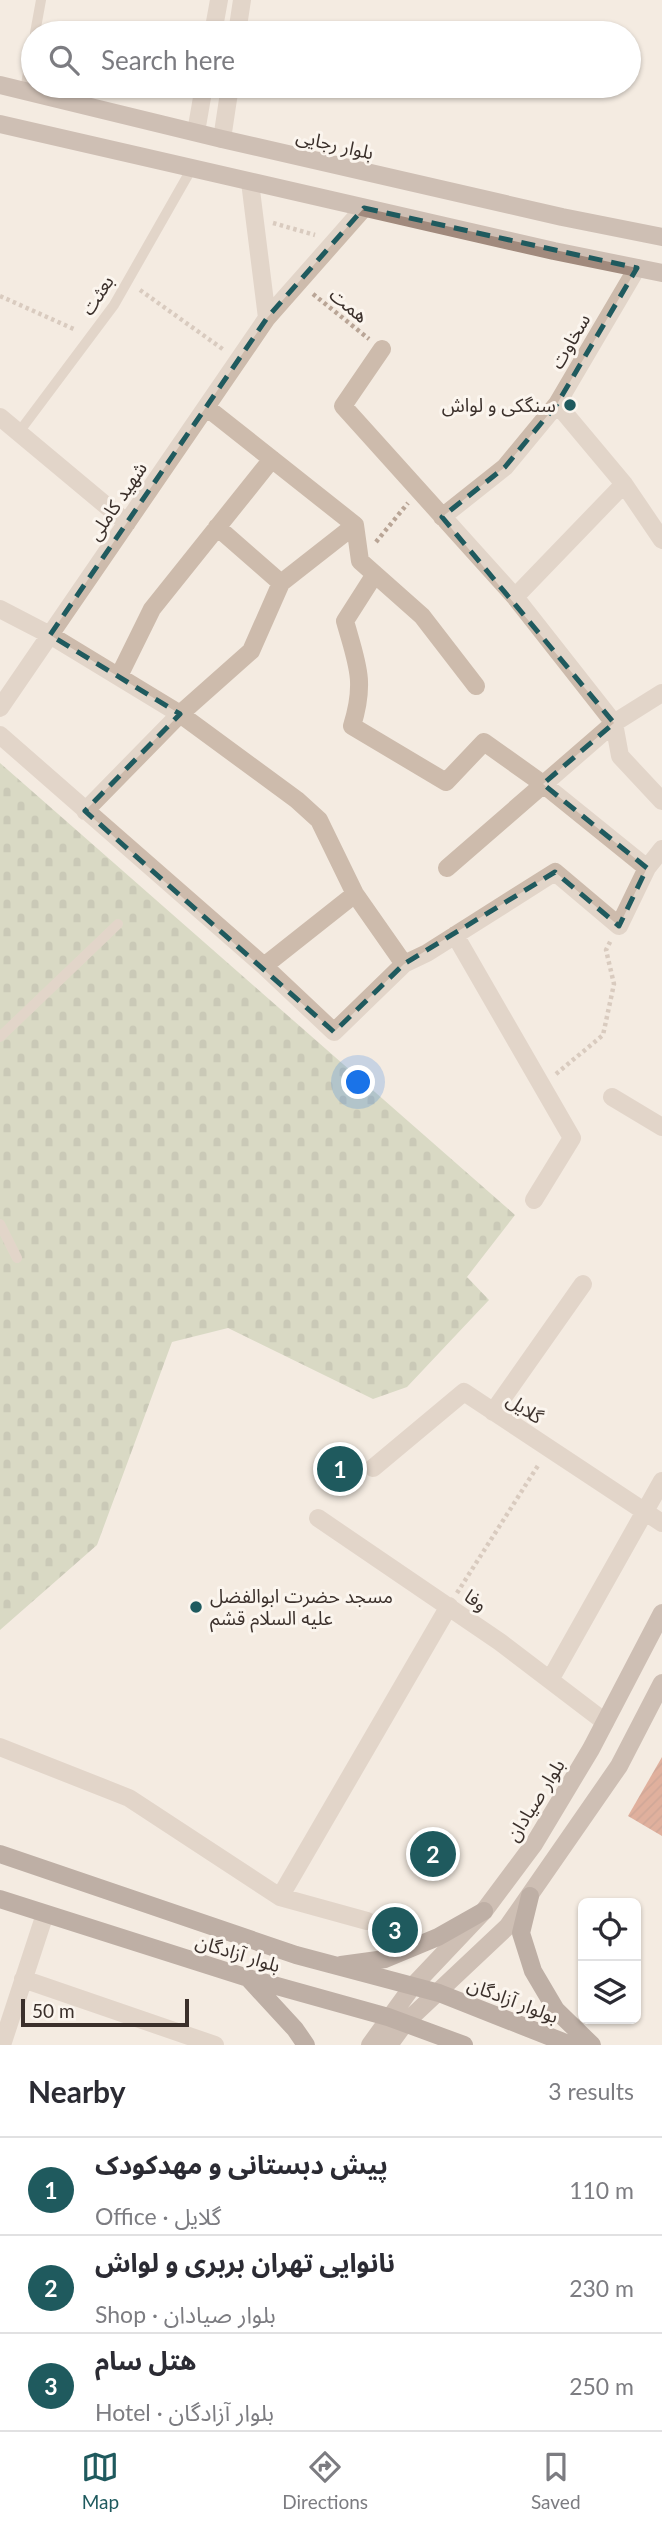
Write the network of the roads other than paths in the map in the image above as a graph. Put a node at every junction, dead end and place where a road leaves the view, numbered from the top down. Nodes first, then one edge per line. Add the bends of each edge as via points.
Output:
1 (41, 0) edge
2 (219, 0) edge
3 (242, 0) edge
4 (37, 21) edge
5 (215, 21) edge
6 (239, 21) edge
7 (0, 85) edge
8 (21, 89) edge
9 (58, 98) edge
10 (202, 98) edge
11 (228, 98) edge
12 (0, 124) edge
13 (196, 132) junction
14 (222, 139) junction
15 (192, 168) junction
16 (250, 182) junction
17 (364, 208) junction
18 (662, 237) edge
19 (637, 268) junction
20 (662, 273) edge
21 (267, 317) junction
22 (382, 349) road end
23 (557, 404) junction
24 (206, 407) junction
25 (0, 417) edge
26 (19, 432) junction
27 (272, 459) junction
28 (624, 484) junction
29 (442, 517) junction
30 (128, 523) junction
31 (355, 525) junction
32 (217, 527) junction
33 (662, 540) edge
34 (375, 575) junction
35 (281, 583) junction
36 (515, 597) junction
37 (0, 609) edge
38 (50, 635) junction
39 (118, 676) junction
40 (476, 686) dead end
41 (662, 693) edge
42 (0, 708) edge
43 (180, 713) junction
44 (614, 723) junction
45 (0, 735) edge
46 (543, 784) junction
47 (662, 801) edge
48 (85, 811) junction
49 (662, 849) edge
50 (447, 868) dead end
51 (647, 868) junction
52 (355, 894) junction
53 (118, 924) dead end
54 (455, 935) junction
55 (404, 964) junction
56 (264, 966) junction
57 (0, 1037) edge
58 (612, 1097) dead end
59 (662, 1127) edge
60 (534, 1200) dead end
61 (0, 1224) edge
62 (16, 1258) dead end
63 (583, 1284) dead end
64 (493, 1412) junction
65 (373, 1468) dead end
66 (662, 1481) edge
67 (645, 1512) junction
68 (318, 1518) dead end
69 (662, 1524) edge
70 (449, 1606) junction
71 (662, 1613) edge
72 (550, 1681) junction
73 (662, 1683) edge
74 (605, 1722) junction
75 (0, 1747) edge
76 (591, 1749) junction
77 (619, 1766) junction
78 (0, 1854) edge
79 (530, 1896) junction
80 (279, 1897) junction
81 (0, 1899) edge
82 (484, 1911) junction
83 (45, 1914) junction
84 (367, 1921) dead end
85 (334, 1966) junction
86 (248, 1978) junction
87 (23, 1979) junction
88 (412, 1987) junction
89 (439, 1993) junction
90 (396, 2020) junction
91 (2, 2045) edge
92 (215, 2045) edge
93 (306, 2045) edge
94 (370, 2045) edge
95 (389, 2045) edge
96 (464, 2045) edge
97 (571, 2045) edge
98 (592, 2045) edge

1 - 4 lane
2 - 5 street
3 - 6 street
7 - 8 main road, بلوار رجایی
9 - 13 main road, بلوار رجایی
10 - 13 street
11 - 14 street
12 - 15 main road
13 - 14 main road, بلوار رجایی
14 - 18 main road, بلوار رجایی
15 - 16 main road
15 - 26 lane, بعثت via 114,305
16 - 17 main road
16 - 21 street
17 - 19 main road
17 - 21 street, شهید کاملی
19 - 20 main road
19 - 23 street, سخاوت
21 - 24 street, شهید کاملی
22 - 29 street via 343,406
23 - 28 street
23 - 29 street, سخاوت via 505,467
24 - 27 street
24 - 30 street, شهید کاملی
25 - 26 street
26 - 30 street
27 - 31 street
27 - 32 street
28 - 33 street
28 - 36 street
29 - 36 street
30 - 38 street, شهید کاملی
31 - 34 street via 359,561
31 - 35 street
32 - 35 street
32 - 39 street via 152,609
34 - 40 street via 422,616
34 - 46 street via 345,621 360,678 352,726 446,782 484,741
35 - 43 street via 251,651
36 - 44 street
37 - 38 street
38 - 39 street
38 - 42 street, شهید کاملی
39 - 43 street
41 - 44 street
43 - 48 street
43 - 52 street via 319,820
44 - 46 street
44 - 47 street via 620,756
45 - 48 street
46 - 50 street
46 - 51 street
48 - 56 street
49 - 51 street
51 - 54 street via 619,926 555,872
52 - 55 street
52 - 56 street
53 - 57 lane
54 - 55 street
54 - 60 street via 572,1138
55 - 56 street via 334,1032
58 - 59 street
61 - 62 lane
63 - 64 street
64 - 65 street, گلایل via 464,1392
64 - 67 street, گلایل
66 - 67 street
67 - 69 street, گلایل
67 - 72 street
68 - 70 street, وفا
70 - 72 street, وفا
70 - 80 street
71 - 74 main road, بلوار صیادان
72 - 74 street, وفا
73 - 77 main road
74 - 76 main road, بلوار صیادان
75 - 80 street via 129,1798
76 - 77 main road
76 - 82 main road, بلوار صیادان via 534,1844
77 - 79 main road
78 - 85 main road, بلوار آزادگان
79 - 89 main road via 508,1926
79 - 98 main road via 521,1933 533,1971 556,2010
80 - 84 street
81 - 83 main road, بلوار آزادگان
82 - 85 main road via 385,1959
82 - 88 main road, بلوار صیادان
83 - 86 main road, بلوار آزادگان
83 - 87 street
85 - 88 main road, بلوار آزادگان
86 - 90 main road, بلوار آزادگان
86 - 93 main road
87 - 91 street
87 - 92 street
88 - 89 main road, بلوار آزادگان
88 - 90 main road, بلوار صیادان
89 - 90 main road
89 - 97 main road, بولوار آزادگان
90 - 94 main road
90 - 95 main road
90 - 96 main road, بلوار آزادگان

